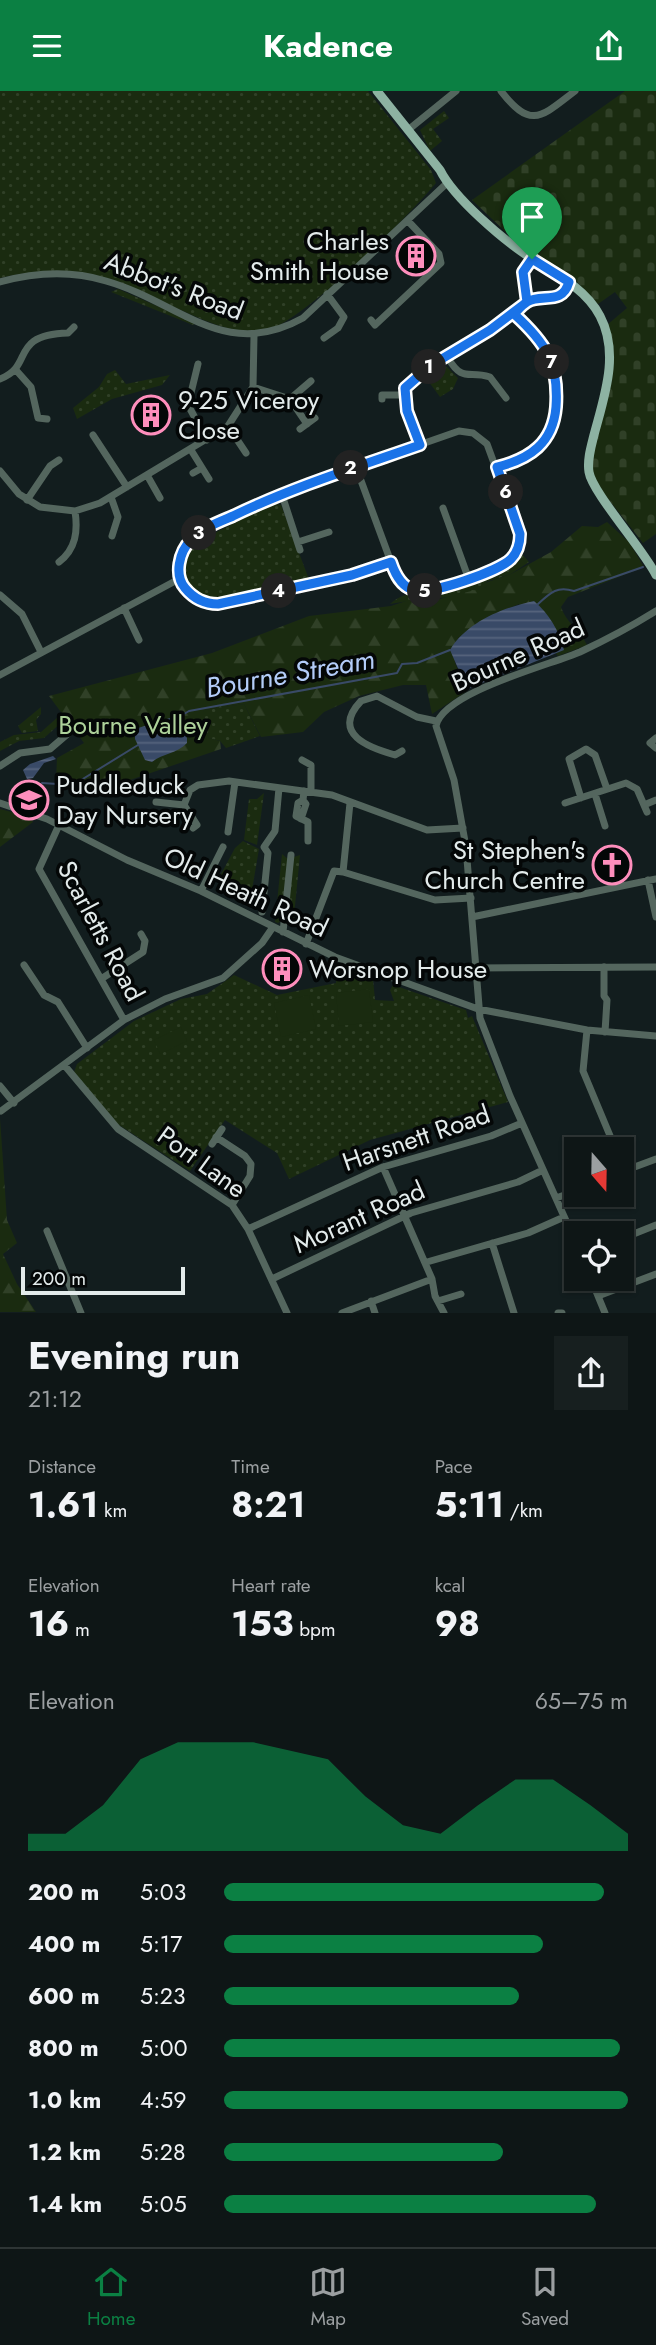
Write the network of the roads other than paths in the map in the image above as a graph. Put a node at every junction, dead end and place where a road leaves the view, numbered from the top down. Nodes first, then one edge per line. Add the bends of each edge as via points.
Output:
1 (377, 91) edge
2 (456, 91) edge
3 (501, 91) edge
4 (575, 91) edge
5 (408, 130) junction
6 (446, 184) junction
7 (408, 221) junction
8 (532, 259) junction
9 (0, 282) edge
10 (569, 282) junction
11 (327, 294) junction
12 (527, 302) junction
13 (514, 314) junction
14 (371, 320) dead end
15 (74, 327) dead end
16 (254, 336) junction
17 (324, 338) dead end
18 (448, 358) junction
19 (198, 364) dead end
20 (15, 369) junction
21 (195, 375) junction
22 (205, 377) dead end
23 (0, 379) edge
24 (311, 381) dead end
25 (253, 387) junction
26 (382, 395) dead end
27 (403, 395) junction
28 (492, 396) dead end
29 (290, 399) junction
30 (40, 420) dead end
31 (228, 426) junction
32 (300, 429) dead end
33 (93, 435) dead end
34 (107, 438) dead end
35 (207, 440) junction
36 (250, 440) dead end
37 (242, 443) junction
38 (100, 444) junction
39 (420, 445) junction
40 (191, 450) junction
41 (247, 453) dead end
42 (59, 460) dead end
43 (50, 466) junction
44 (356, 467) junction
45 (497, 467) junction
46 (202, 468) junction
47 (0, 471) edge
48 (193, 473) dead end
49 (56, 474) dead end
50 (147, 475) junction
51 (209, 479) dead end
52 (127, 487) junction
53 (282, 495) junction
54 (111, 497) junction
55 (160, 498) dead end
56 (27, 500) junction
57 (454, 509) dead end
58 (75, 511) junction
59 (116, 526) junction
60 (125, 530) dead end
61 (329, 532) dead end
62 (112, 536) dead end
63 (68, 555) junction
64 (77, 560) dead end
65 (59, 562) dead end
66 (391, 562) junction
67 (655, 571) edge
68 (468, 577) junction
69 (179, 579) junction
70 (0, 595) edge
71 (124, 608) junction
72 (656, 611) edge
73 (139, 640) dead end
74 (41, 652) junction
75 (0, 675) edge
76 (436, 721) junction
77 (71, 731) dead end
78 (656, 738) edge
79 (655, 749) edge
80 (399, 757) dead end
81 (302, 760) dead end
82 (0, 766) edge
83 (235, 782) junction
84 (279, 788) junction
85 (607, 789) junction
86 (308, 791) junction
87 (595, 794) junction
88 (581, 798) junction
89 (656, 800) edge
90 (156, 802) dead end
91 (0, 803) edge
92 (350, 803) junction
93 (565, 803) dead end
94 (184, 805) junction
95 (59, 825) junction
96 (606, 827) dead end
97 (193, 828) dead end
98 (463, 828) junction
99 (228, 832) dead end
100 (308, 841) dead end
101 (223, 847) dead end
102 (291, 855) dead end
103 (343, 872) junction
104 (652, 880) edge
105 (201, 891) junction
106 (471, 898) junction
107 (262, 912) dead end
108 (472, 917) junction
109 (656, 917) edge
110 (274, 927) junction
111 (283, 932) junction
112 (141, 935) dead end
113 (306, 944) junction
114 (24, 965) dead end
115 (604, 967) junction
116 (656, 967) edge
117 (475, 968) junction
118 (101, 979) junction
119 (478, 1009) junction
120 (124, 1020) junction
121 (587, 1030) junction
122 (605, 1033) junction
123 (656, 1036) edge
124 (87, 1048) junction
125 (65, 1066) junction
126 (0, 1086) edge
127 (14, 1103) junction
128 (1, 1111) edge
129 (522, 1123) junction
130 (222, 1129) dead end
131 (611, 1137) edge
132 (656, 1159) edge
133 (634, 1165) edge
134 (383, 1167) junction
135 (543, 1170) junction
136 (564, 1196) edge
137 (556, 1199) junction
138 (232, 1205) junction
139 (405, 1216) junction
140 (565, 1217) junction
141 (567, 1221) edge
142 (656, 1226) edge
143 (248, 1229) junction
144 (47, 1231) dead end
145 (634, 1234) edge
146 (492, 1243) junction
147 (427, 1262) junction
148 (656, 1274) edge
149 (272, 1279) junction
150 (432, 1279) junction
151 (596, 1291) edge
152 (461, 1294) dead end
153 (598, 1296) junction
154 (371, 1301) junction
155 (438, 1301) junction
156 (81, 1313) edge
157 (287, 1313) edge
158 (342, 1313) edge
159 (375, 1313) edge
160 (444, 1313) edge
161 (514, 1313) edge
162 (605, 1313) edge

1 - 5 main road
2 - 5 street
3 - 4 street via 513,107 531,117 541,116
5 - 6 main road
6 - 7 street, Abbot's Road
6 - 8 main road via 491,228
7 - 11 street, Abbot's Road
7 - 14 street via 439,254 441,263 375,325
8 - 10 main road
8 - 12 street via 523,272
9 - 16 street, Abbot's Road via 34,274 83,275 120,285 227,332
10 - 12 street via 560,295
10 - 67 main road via 600,316 608,344 609,375 589,455 590,478
11 - 16 street, Abbot's Road via 303,318
11 - 17 street via 344,317
12 - 13 street
13 - 18 street
13 - 45 street via 534,333 555,368 556,413 553,428 540,448
15 - 20 street via 70,337 38,337
16 - 25 street
18 - 27 street via 413,379
18 - 28 street via 458,372 490,377 503,394
19 - 21 street
20 - 23 street
20 - 30 street via 31,387
21 - 22 street
21 - 35 street via 188,407
24 - 29 street
25 - 29 street
25 - 31 street
26 - 27 street
27 - 39 street
29 - 32 street via 311,421
31 - 35 street
31 - 37 street
33 - 38 street
34 - 38 street
35 - 40 street
36 - 37 street
37 - 41 street
38 - 52 street
39 - 44 street
39 - 45 street via 468,431 487,444
40 - 46 street
40 - 50 street
42 - 43 street
43 - 49 street
43 - 56 street
44 - 53 street
44 - 66 street
45 - 68 street via 518,524 520,543 505,564
46 - 48 street
46 - 51 street
47 - 56 street
50 - 52 street
50 - 55 street
52 - 54 street
53 - 61 street via 299,546
53 - 69 street via 212,526 190,541 181,556
54 - 58 street
54 - 59 street via 118,517
56 - 58 street via 45,509
57 - 68 street via 444,510
58 - 63 street via 76,538
59 - 60 street
59 - 62 street
63 - 64 street
63 - 65 street
66 - 68 street via 400,581 412,590 429,591
66 - 69 street via 218,604 195,598
69 - 71 street
70 - 74 street via 22,614
71 - 73 street
71 - 74 street
72 - 76 street, Bourne Road via 577,653 474,693
74 - 75 street
76 - 80 street via 377,697 361,701 349,711 359,741
76 - 98 street, Bourne Road
77 - 82 street via 50,750 20,753
78 - 79 street via 650,741
81 - 86 street via 312,765
83 - 84 street
83 - 94 street via 198,785 190,790
83 - 99 street
84 - 86 street
84 - 107 street via 275,831 264,847 268,853
85 - 87 street
85 - 88 street via 595,755 586,749 569,759
85 - 89 street via 633,785 646,809
86 - 92 street
86 - 100 street via 298,803 296,816 308,822
87 - 88 street
87 - 96 street
88 - 93 street
90 - 94 street
91 - 95 street, Old Heath Road
92 - 98 street via 427,830
92 - 103 street
94 - 97 street via 198,825
95 - 105 street, Old Heath Road
95 - 118 street, Scarletts Road via 39,869
98 - 106 street, Bourne Road
101 - 105 street
102 - 111 street
103 - 106 street via 435,900
103 - 113 street via 334,871
104 - 108 street
104 - 109 street
105 - 110 street, Old Heath Road
106 - 108 street, Bourne Road
108 - 117 street, Bourne Road
110 - 111 street, Old Heath Road
110 - 120 street via 223,978 164,999
111 - 113 street, Old Heath Road
112 - 118 street via 143,952
113 - 119 street, Old Heath Road
114 - 124 street via 44,995 58,1002
115 - 116 street
115 - 117 street
115 - 122 street
117 - 119 street, Bourne Road
118 - 120 street, Scarletts Road
119 - 121 street, Old Heath Road
119 - 129 street, Bourne Road
120 - 124 street
121 - 122 street, Old Heath Road
121 - 131 street via 583,1071
122 - 123 street, Old Heath Road
124 - 125 street
125 - 127 street
125 - 138 street, Port Lane via 118,1129
126 - 127 street
127 - 128 street
129 - 134 street, Harsnett Road
129 - 135 street, Bourne Road
130 - 138 street via 214,1141 245,1156 252,1167
132 - 133 street
134 - 139 street
134 - 143 street, Harsnett Road
135 - 137 street, Bourne Road
135 - 139 street, Morant Road
136 - 137 street
137 - 140 street, Bourne Road
138 - 143 street, Port Lane
139 - 147 street
139 - 149 street, Morant Road
140 - 141 street, Bourne Road
140 - 146 street
142 - 145 street
143 - 149 street, Port Lane
144 - 156 street
146 - 147 street
146 - 161 street
147 - 150 street
148 - 153 street
149 - 157 street, Port Lane
150 - 154 street
150 - 155 street
151 - 153 street
152 - 155 street
153 - 162 street
154 - 158 street
154 - 159 street
155 - 160 street

